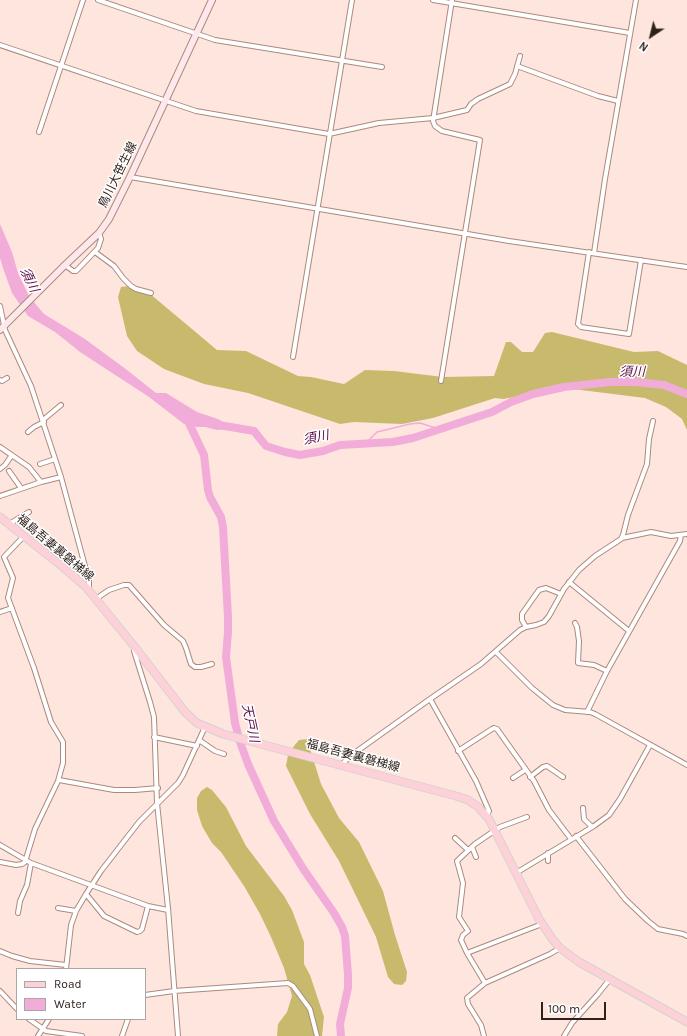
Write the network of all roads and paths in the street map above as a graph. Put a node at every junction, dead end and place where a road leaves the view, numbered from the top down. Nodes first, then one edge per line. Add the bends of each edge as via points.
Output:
1 (83, 0) edge
2 (98, 0) edge
3 (212, 0) edge
4 (352, 0) edge
5 (433, 0) edge
6 (636, 0) edge
7 (452, 1) edge
8 (196, 33) junction
9 (630, 33) junction
10 (0, 45) edge
11 (520, 56) dead end
12 (342, 60) junction
13 (62, 65) junction
14 (517, 66) junction
15 (382, 67) dead end
16 (165, 101) junction
17 (618, 101) junction
18 (433, 118) junction
19 (40, 132) dead end
20 (329, 134) junction
21 (130, 177) junction
22 (317, 208) junction
23 (99, 233) junction
24 (464, 233) junction
25 (95, 252) junction
26 (591, 252) junction
27 (641, 260) junction
28 (64, 266) junction
29 (687, 267) edge
30 (151, 293) dead end
31 (0, 306) edge
32 (2, 327) edge
33 (293, 357) dead end
34 (7, 378) dead end
35 (0, 380) edge
36 (441, 381) dead end
37 (61, 405) dead end
38 (43, 421) junction
39 (653, 421) dead end
40 (28, 432) dead end
41 (0, 447) edge
42 (12, 455) junction
43 (55, 459) junction
44 (40, 464) dead end
45 (0, 469) edge
46 (9, 471) dead end
47 (61, 477) junction
48 (41, 482) junction
49 (21, 488) junction
50 (0, 496) edge
51 (29, 512) dead end
52 (0, 517) edge
53 (9, 524) junction
54 (687, 534) edge
55 (681, 535) junction
56 (24, 536) junction
57 (622, 538) junction
58 (569, 582) junction
59 (90, 591) junction
60 (561, 594) junction
61 (97, 600) junction
62 (12, 608) junction
63 (0, 612) edge
64 (575, 623) dead end
65 (526, 627) junction
66 (630, 631) junction
67 (134, 646) junction
68 (496, 652) junction
69 (212, 664) dead end
70 (607, 671) junction
71 (430, 699) junction
72 (587, 712) junction
73 (205, 727) junction
74 (154, 737) junction
75 (200, 740) junction
76 (650, 745) junction
77 (197, 746) junction
78 (458, 751) junction
79 (224, 754) dead end
80 (341, 765) junction
81 (687, 765) edge
82 (525, 770) junction
83 (530, 777) junction
84 (563, 777) dead end
85 (513, 778) dead end
86 (59, 780) junction
87 (158, 788) junction
88 (158, 803) junction
89 (583, 808) dead end
90 (487, 816) junction
91 (527, 817) dead end
92 (592, 827) junction
93 (495, 830) junction
94 (576, 836) junction
95 (455, 838) dead end
96 (571, 839) junction
97 (0, 845) edge
98 (470, 849) junction
99 (548, 853) junction
100 (476, 857) dead end
101 (25, 860) junction
102 (548, 861) dead end
103 (0, 862) edge
104 (31, 864) junction
105 (516, 873) junction
106 (91, 886) junction
107 (86, 894) junction
108 (148, 906) junction
109 (58, 908) dead end
110 (168, 910) junction
111 (76, 911) junction
112 (18, 913) dead end
113 (542, 924) junction
114 (687, 936) edge
115 (560, 948) junction
116 (0, 951) edge
117 (466, 953) junction
118 (66, 967) edge
119 (610, 979) junction
120 (485, 982) junction
121 (0, 991) edge
122 (174, 991) junction
123 (146, 995) edge
124 (16, 1008) edge
125 (30, 1020) edge
126 (48, 1020) edge
127 (128, 1020) edge
128 (687, 1022) edge
129 (42, 1030) junction
130 (38, 1036) edge
131 (77, 1036) edge
132 (82, 1036) edge
133 (122, 1036) edge
134 (178, 1036) edge
135 (317, 1036) edge
136 (484, 1036) edge
137 (564, 1036) edge

1 - 13 street
2 - 8 street
3 - 8 street, 鳥川大笹生線
4 - 12 street
5 - 7 street
6 - 9 street
7 - 9 street
7 - 18 street
8 - 12 street via 215,40
8 - 16 street, 鳥川大笹生線
9 - 17 street
10 - 13 street
11 - 14 street
12 - 15 street
12 - 20 street
13 - 16 street
13 - 19 street
14 - 17 street
14 - 18 street via 507,86 478,99 467,110
16 - 20 street via 196,111
16 - 21 street, 鳥川大笹生線
17 - 26 street
18 - 20 street via 379,123
18 - 24 street via 435,126 442,131 480,140
20 - 22 street
21 - 22 street
21 - 23 street, 鳥川大笹生線
22 - 24 street
22 - 33 street
23 - 25 street via 101,239
23 - 28 street, 鳥川大笹生線
24 - 26 street
24 - 36 street
25 - 28 street via 76,271
25 - 30 street via 114,266 131,286
26 - 27 street
26 - 27 street via 578,324 581,327 629,334
27 - 29 street
28 - 32 street, 鳥川大笹生線
31 - 32 street
32 - 38 street via 31,386
34 - 35 street
37 - 38 street
38 - 40 street
38 - 43 street
39 - 57 street via 647,464
41 - 42 street
42 - 45 street
42 - 48 street via 28,467
43 - 44 street
43 - 47 street
46 - 49 street
47 - 48 street
47 - 59 street
48 - 49 street
49 - 50 street
51 - 53 street
52 - 53 main road, 福島吾妻裏磐梯線
53 - 56 main road, 福島吾妻裏磐梯線
54 - 55 street
55 - 57 street via 651,532
55 - 66 street
56 - 59 main road, 福島吾妻裏磐梯線
56 - 62 street via 4,557 13,578 8,598
57 - 58 street via 595,556
58 - 60 street
58 - 66 street
59 - 61 main road, 福島吾妻裏磐梯線
60 - 65 street via 544,622
60 - 65 street via 546,588 539,590 522,616
61 - 67 main road, 福島吾妻裏磐梯線
61 - 69 street via 109,590 129,585 164,625 183,641 191,664 195,667
62 - 63 street
62 - 86 street via 51,722 63,742 63,763
64 - 70 street via 578,627 578,663 594,665
65 - 68 street
66 - 70 street
67 - 73 main road, 福島吾妻裏磐梯線 via 185,712
67 - 74 street via 152,708
68 - 71 street
68 - 72 street via 553,705 565,710
70 - 72 street
71 - 78 street
71 - 80 street
72 - 76 street
73 - 75 street
73 - 80 main road, 福島吾妻裏磐梯線
74 - 77 street
74 - 87 street
75 - 77 street
75 - 79 street
76 - 81 street
76 - 92 street via 616,806
77 - 88 street via 183,775 169,794
78 - 82 street via 494,728
78 - 90 street via 476,781 489,811
80 - 90 main road, 福島吾妻裏磐梯線 via 468,800
82 - 83 street
82 - 85 street
83 - 84 street via 547,766
83 - 96 street via 549,810
86 - 87 street via 114,790
86 - 101 street via 35,828
87 - 88 street
88 - 106 street via 134,829
88 - 110 street
89 - 92 street via 584,818
90 - 93 main road, 福島吾妻裏磐梯線
91 - 93 street
92 - 94 street
93 - 98 street
93 - 105 main road, 福島吾妻裏磐梯線
94 - 96 street
94 - 114 street via 625,899 648,921 658,929
95 - 98 street
96 - 99 street
97 - 101 street
98 - 100 street
98 - 117 street via 457,861 464,883 459,917 468,930 461,938
99 - 102 street
99 - 105 street
101 - 103 street via 20,865
101 - 104 street
104 - 106 street
104 - 112 street
105 - 113 main road, 福島吾妻裏磐梯線
106 - 107 street
106 - 108 street
107 - 108 street via 104,916 137,932 142,929
107 - 111 street
108 - 110 street
109 - 111 street
110 - 122 street
111 - 118 street
113 - 115 main road, 福島吾妻裏磐梯線
113 - 117 street
115 - 119 main road, 福島吾妻裏磐梯線
115 - 120 street
116 - 118 street via 30,961
117 - 120 street
119 - 128 main road, 福島吾妻裏磐梯線
119 - 137 street
120 - 136 street via 466,999
121 - 124 street
122 - 123 street
122 - 134 street
122 - 135 street via 288,983 310,1009
125 - 129 street
126 - 129 street
127 - 133 street
129 - 130 street
129 - 131 street
131 - 132 street

